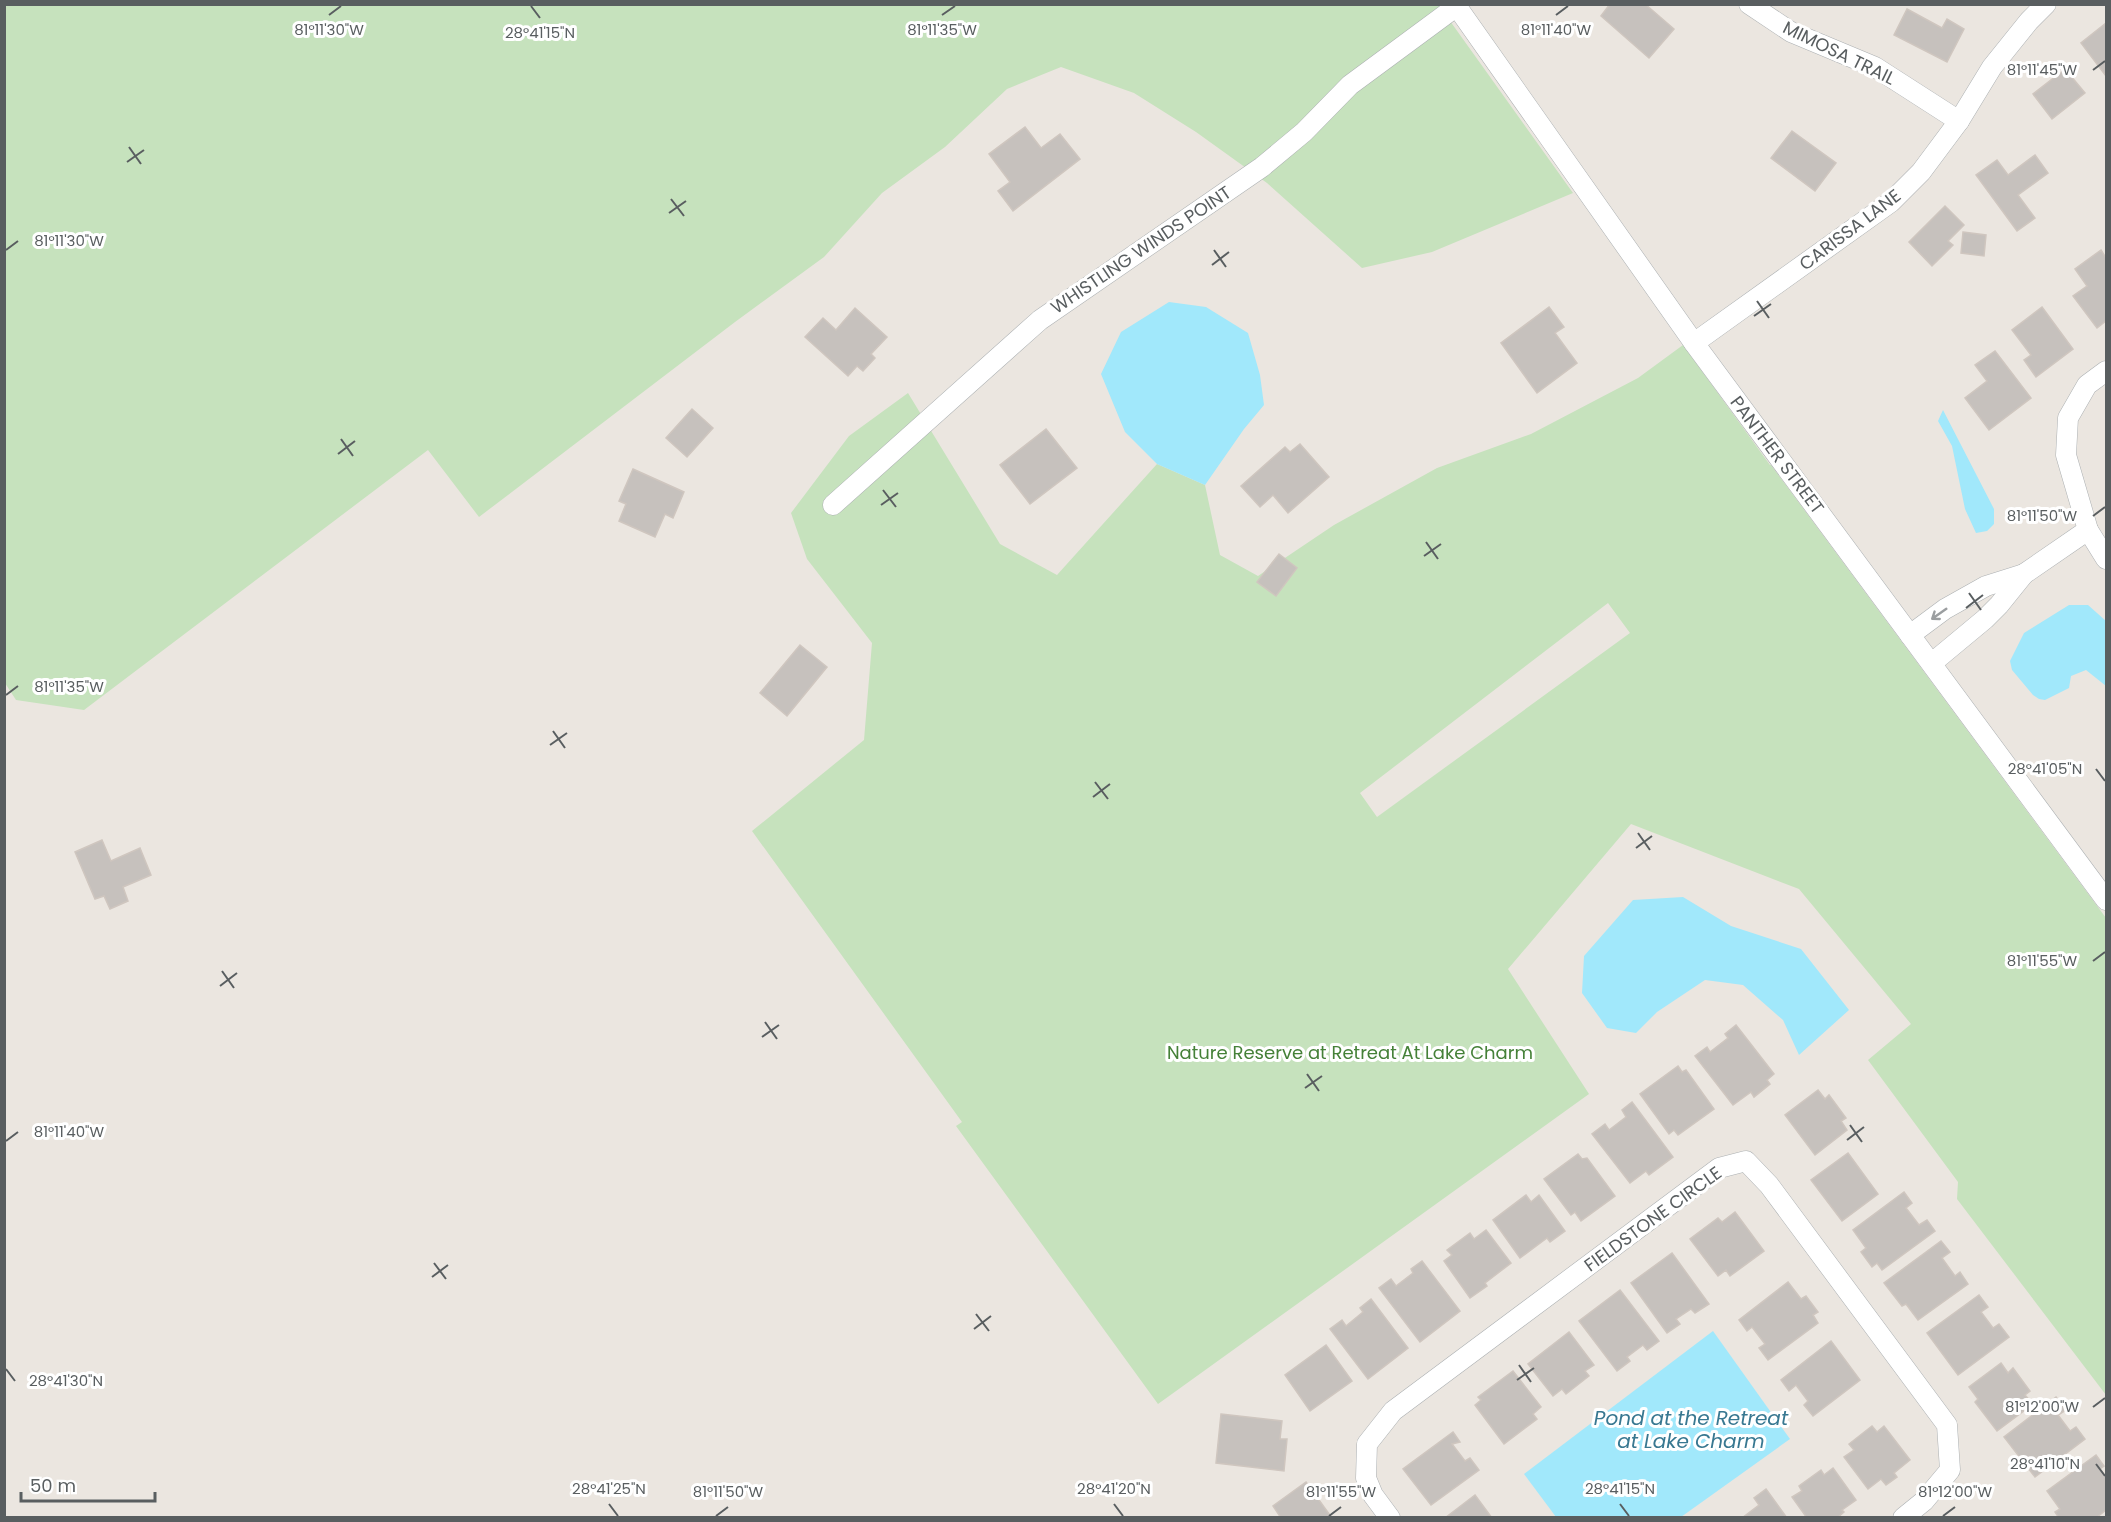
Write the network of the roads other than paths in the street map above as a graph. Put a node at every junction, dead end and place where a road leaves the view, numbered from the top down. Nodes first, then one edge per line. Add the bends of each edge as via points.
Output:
1 (1749, 4) edge
2 (2046, 4) edge
3 (1456, 5) edge
4 (1959, 121) junction
5 (1694, 343) junction
6 (2106, 371) edge
7 (833, 505) dead end
8 (2088, 530) junction
9 (2106, 559) edge
10 (2024, 574) junction
11 (1969, 596) junction
12 (1985, 619) junction
13 (1910, 635) junction
14 (1932, 663) junction
15 (2106, 900) edge
16 (1390, 1518) edge
17 (1902, 1518) edge

1 - 4 street, MIMOSA TRAIL via 1791,32 1875,67
2 - 4 street, CARISSA LANE via 1992,67
3 - 5 street, PANTHER STREET
3 - 7 street, WHISTLING WINDS POINT via 1350,85 1304,132 1262,167 1040,320
4 - 5 street, CARISSA LANE via 1921,172 1891,202
5 - 13 street, PANTHER STREET
6 - 8 street via 2087,385 2068,418 2066,455
8 - 9 street
8 - 10 street
10 - 11 street
10 - 12 street
11 - 12 street
11 -> 13 street
12 - 14 street
13 - 14 street, PANTHER STREET
14 - 15 street, PANTHER STREET
16 - 17 street, FIELDSTONE CIRCLE via 1373,1495 1366,1467 1367,1444 1393,1411 1719,1167 1746,1161 1769,1185 1947,1425 1950,1470 1924,1501

